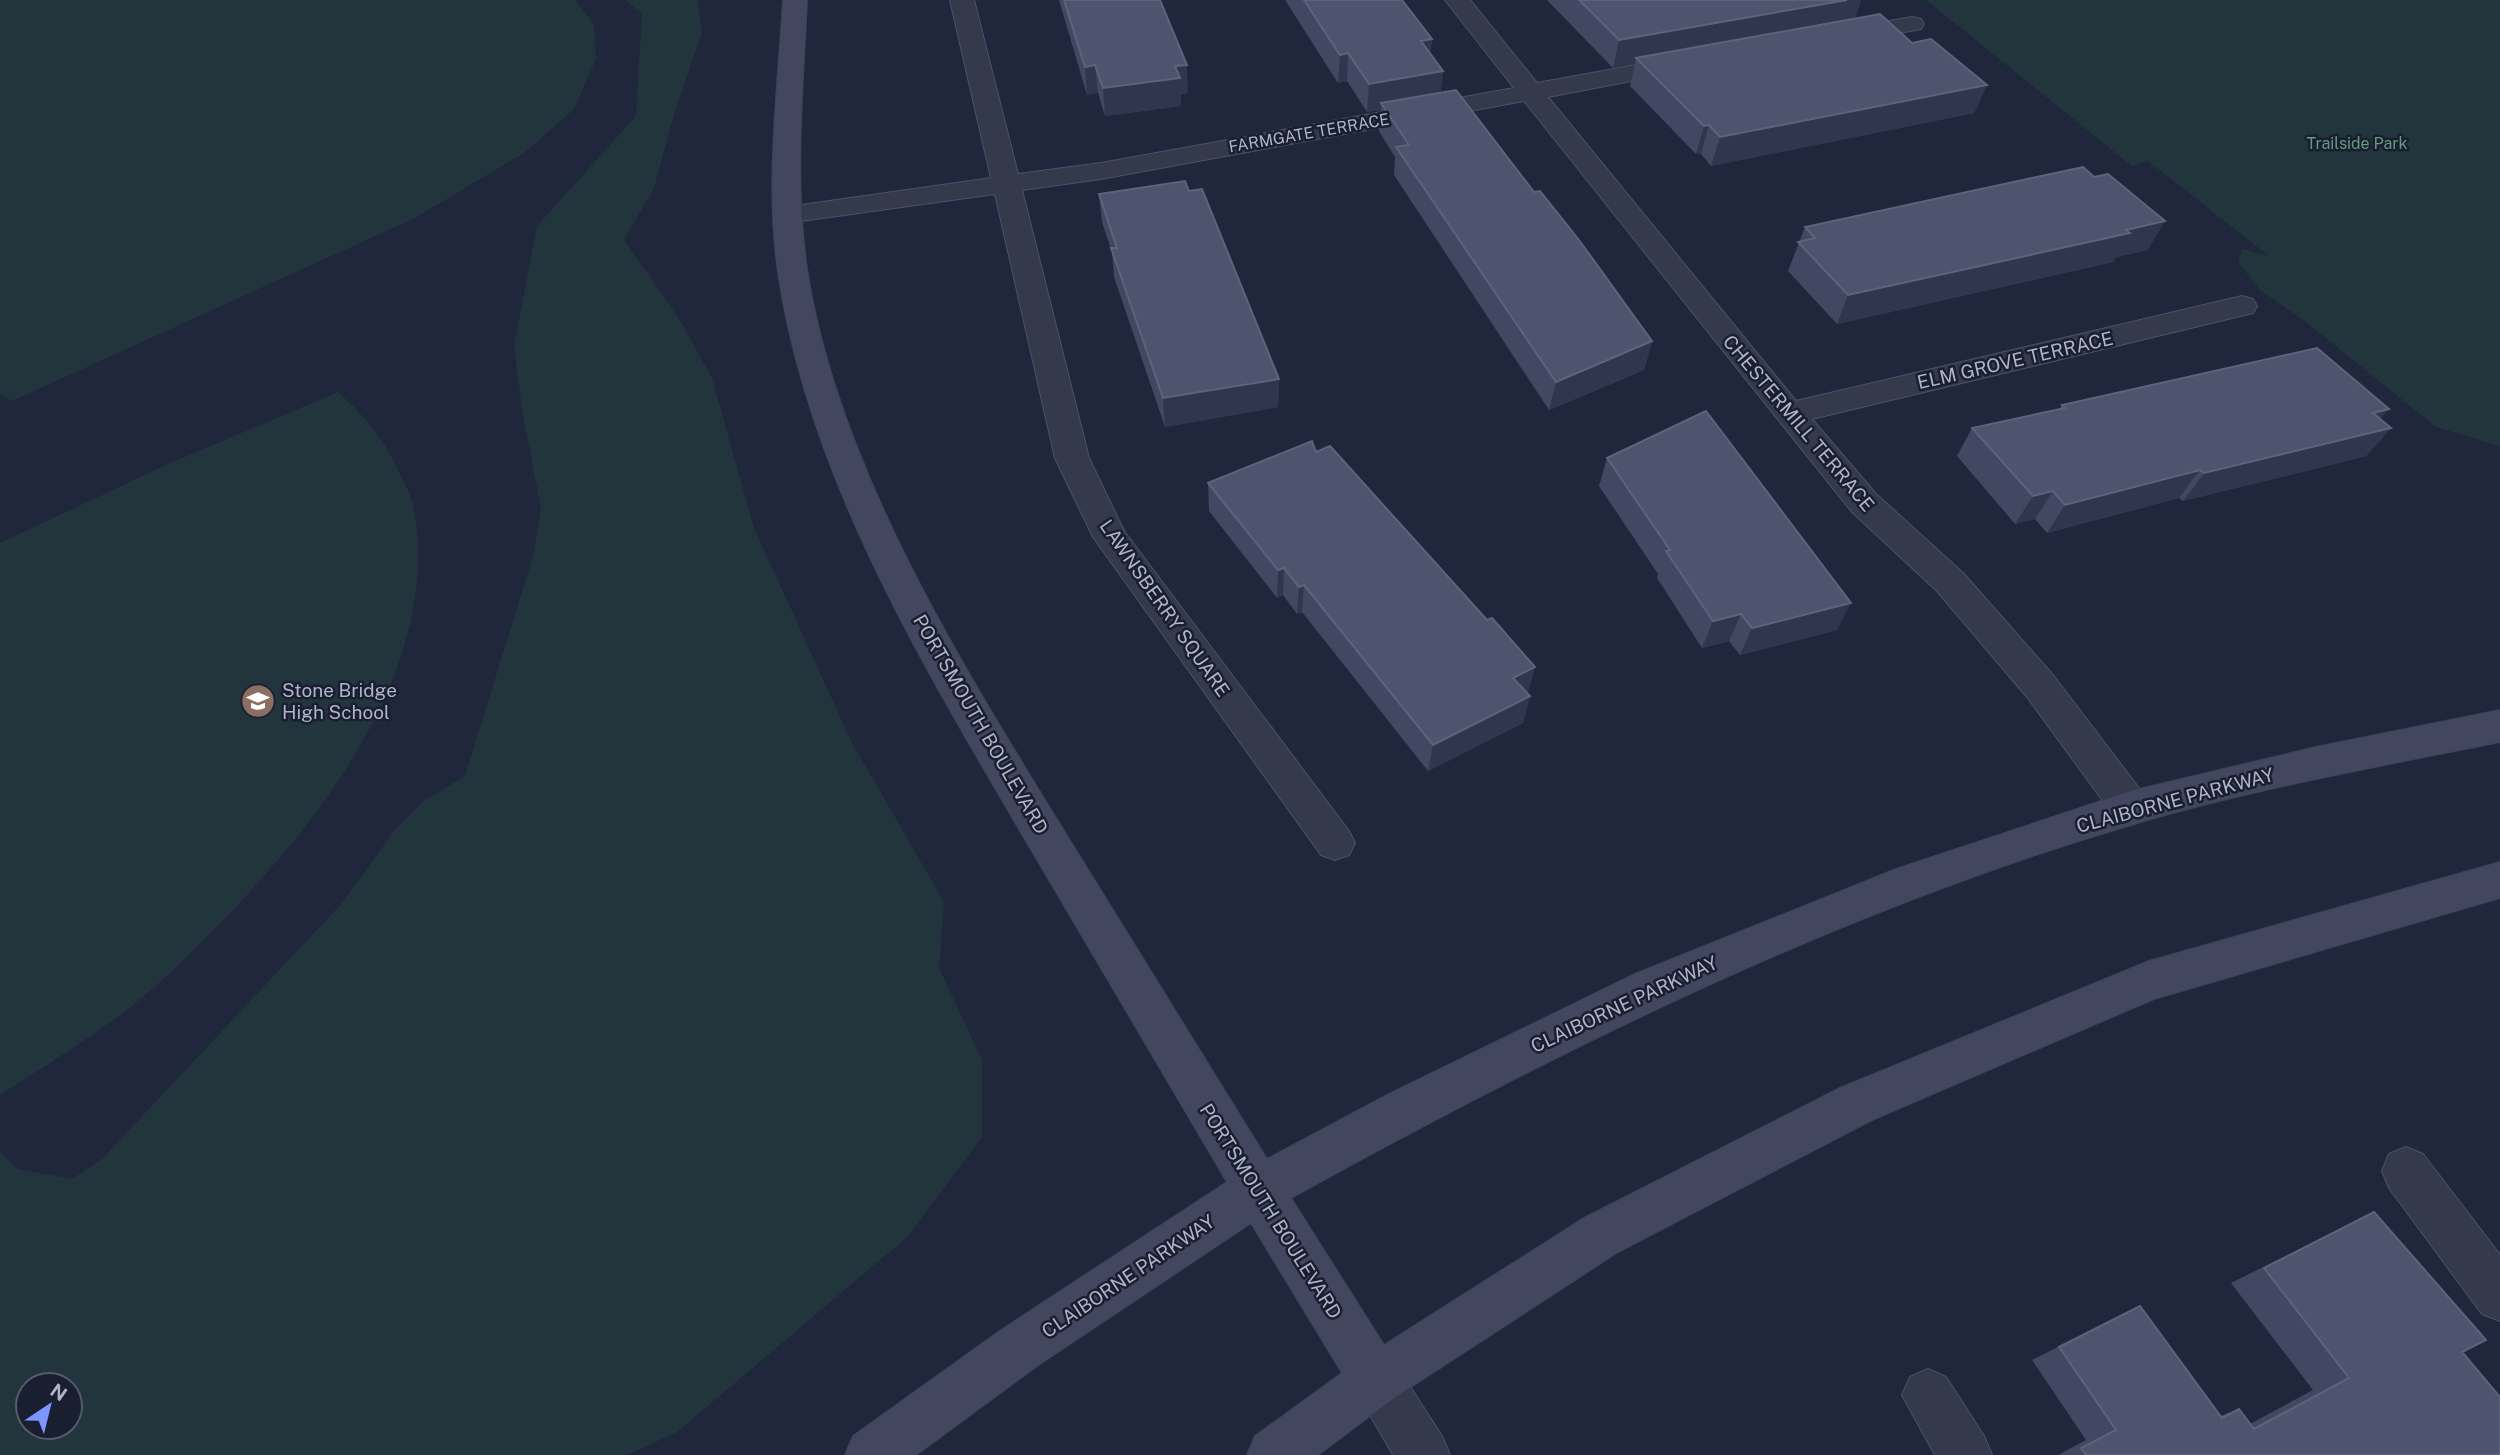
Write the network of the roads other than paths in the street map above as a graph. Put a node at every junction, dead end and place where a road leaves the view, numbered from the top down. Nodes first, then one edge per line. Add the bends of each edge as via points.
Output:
1 (795, 0) edge
2 (962, 0) edge
3 (1457, 0) edge
4 (1912, 23) dead end
5 (1816, 41) edge
6 (1707, 61) edge
7 (1530, 93) junction
8 (1004, 186) junction
9 (787, 215) junction
10 (2242, 306) dead end
11 (1789, 414) junction
12 (2500, 726) edge
13 (2131, 808) junction
14 (1335, 843) dead end
15 (2500, 880) edge
16 (2406, 1171) dead end
17 (1258, 1190) junction
18 (2500, 1296) edge
19 (1376, 1380) junction
20 (1928, 1395) dead end
21 (872, 1455) edge
22 (1273, 1455) edge
23 (1423, 1455) edge
24 (1965, 1455) edge

1 - 9 main road, PORTSMOUTH BOULEVARD
2 - 8 street, LAWNSBERRY SQUARE
3 - 7 street, CHESTERMILL TERRACE
4 - 5 street
6 - 7 street, FARMGATE TERRACE
7 - 8 street, FARMGATE TERRACE
7 - 11 street, CHESTERMILL TERRACE
8 - 9 street, FARMGATE TERRACE
8 - 14 street, LAWNSBERRY SQUARE via 1072,458 1110,537
9 - 17 main road, PORTSMOUTH BOULEVARD via 799,304 830,419 879,541 938,656
10 - 11 street, ELM GROVE TERRACE
11 - 13 street, CHESTERMILL TERRACE via 1864,503 1950,582 2040,686
12 - 13 main road, CLAIBORNE PARKWAY via 2316,763
13 - 17 main road, CLAIBORNE PARKWAY via 1911,882 1650,988 1405,1110
15 - 19 main road via 2150,981 1856,1104 1601,1236
16 - 18 street
17 - 19 main road, PORTSMOUTH BOULEVARD
17 - 21 main road, CLAIBORNE PARKWAY via 1019,1348
19 - 22 main road
19 - 23 street
20 - 24 street

